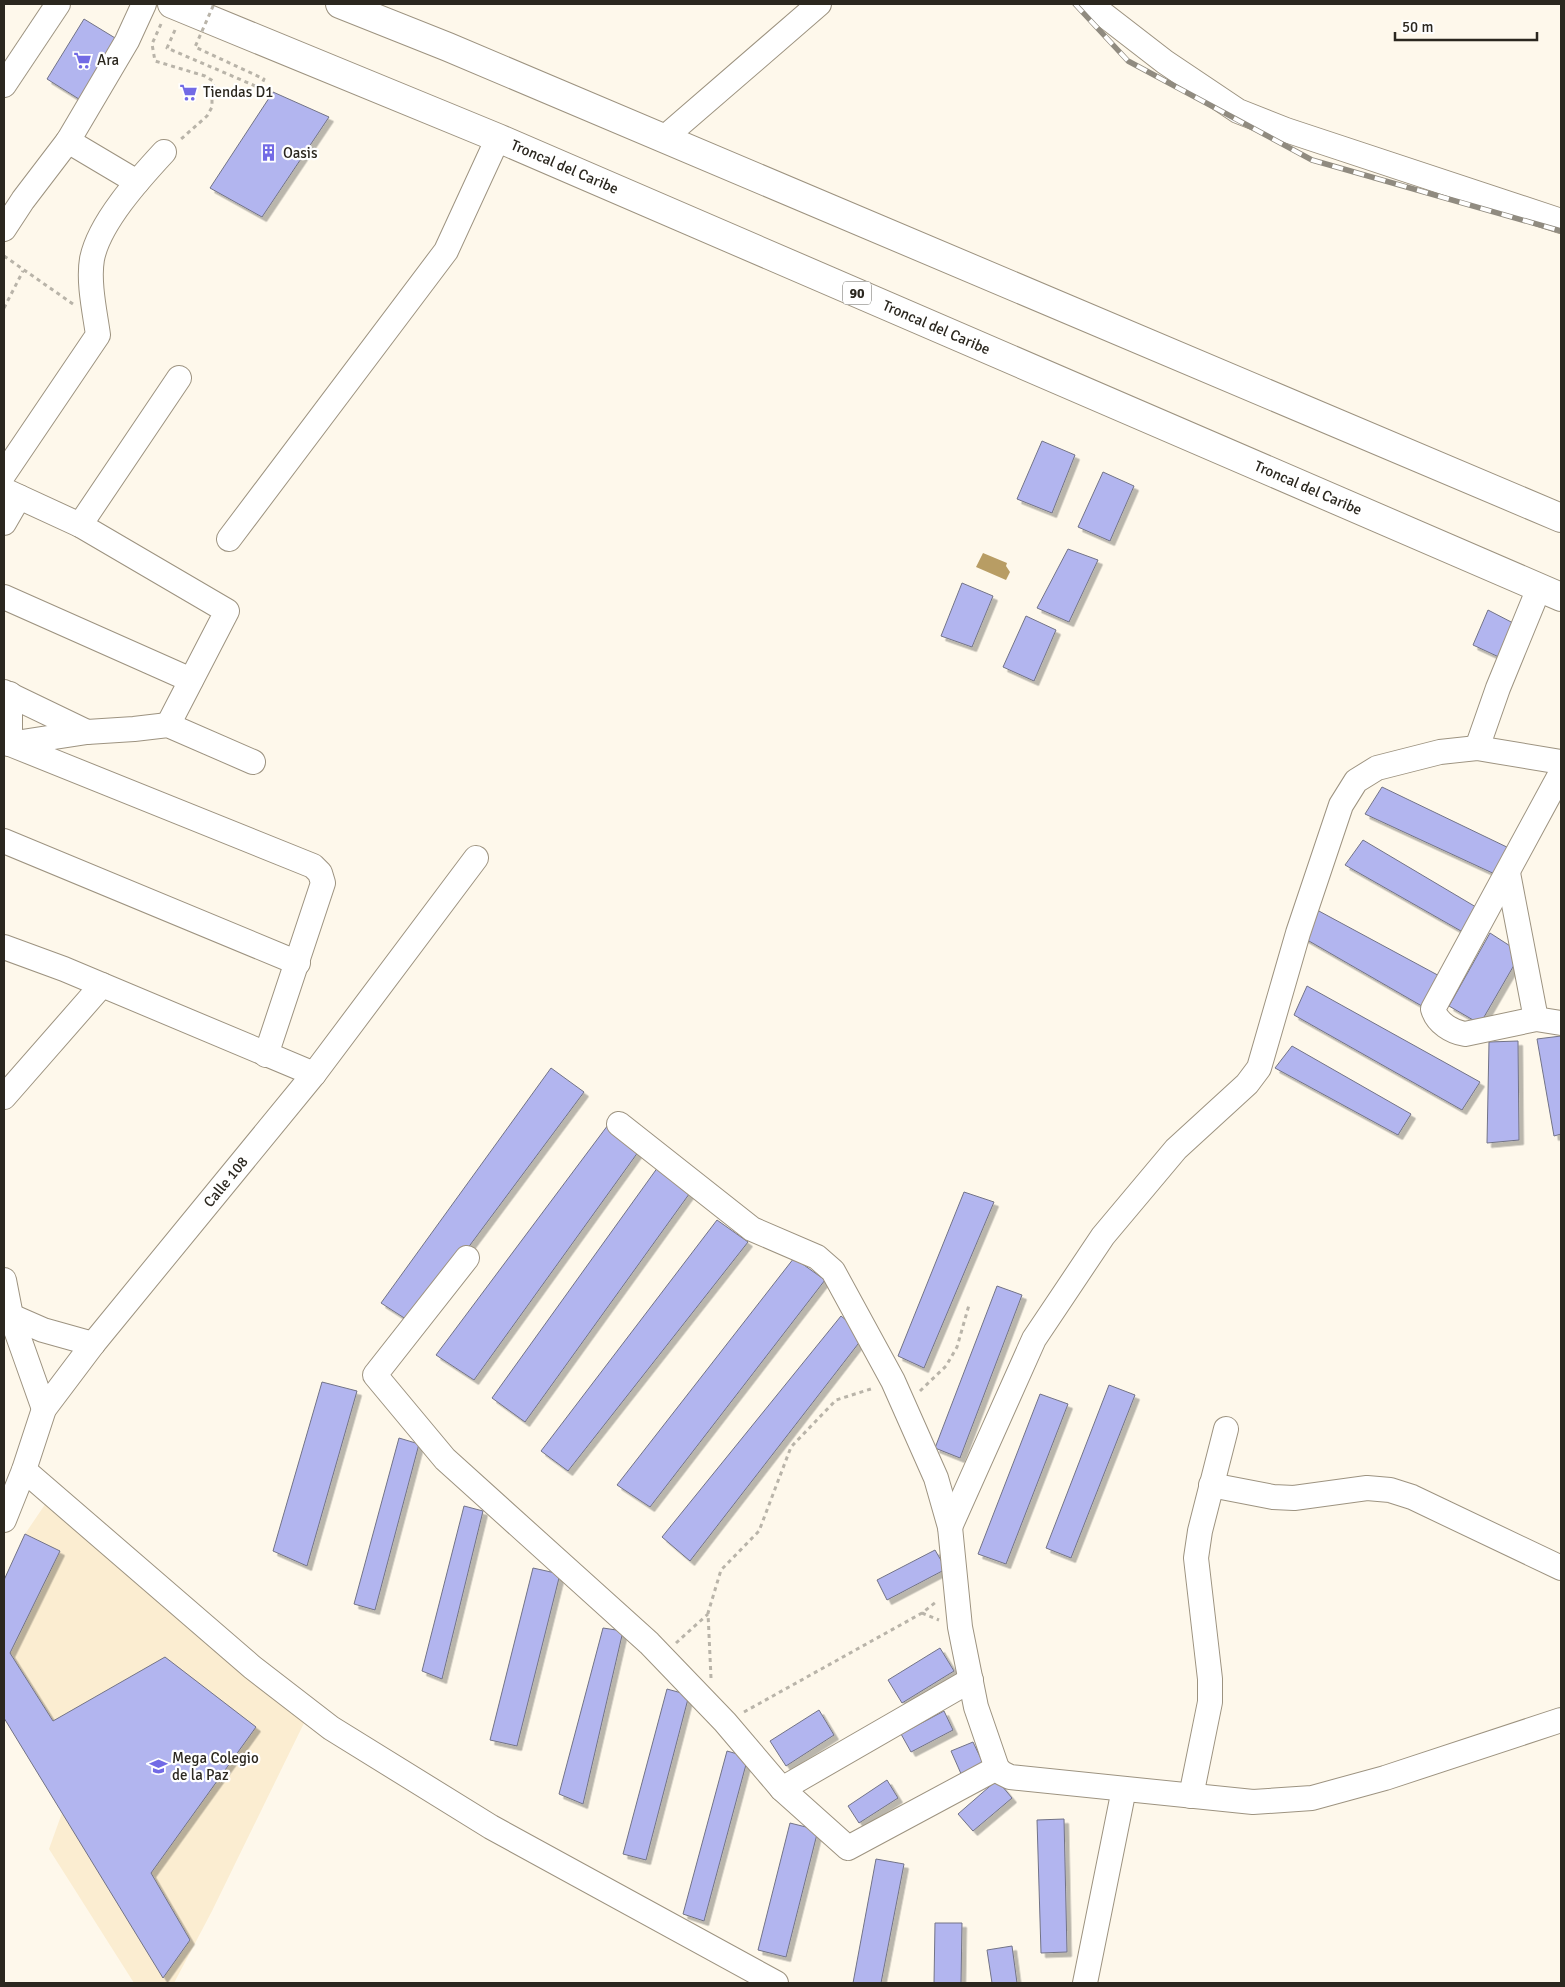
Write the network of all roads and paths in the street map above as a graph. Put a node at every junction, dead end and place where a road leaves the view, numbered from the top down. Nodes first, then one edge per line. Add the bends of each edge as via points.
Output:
1 (58, 4) edge
2 (144, 4) edge
3 (214, 4) edge
4 (340, 4) edge
5 (819, 4) edge
6 (1090, 4) edge
7 (169, 19) edge
8 (4, 85) edge
9 (498, 138) junction
10 (664, 138) junction
11 (68, 141) junction
12 (164, 152) joint
13 (137, 182) junction
14 (1561, 221) edge
15 (4, 229) edge
16 (4, 256) edge
17 (23, 271) junction
18 (4, 308) edge
19 (96, 319) junction
20 (179, 378) dead end
21 (4, 474) edge
22 (11, 493) edge
23 (1561, 518) edge
24 (4, 523) edge
25 (80, 525) junction
26 (229, 539) dead end
27 (1550, 592) edge
28 (4, 597) edge
29 (191, 680) junction
30 (7, 693) edge
31 (168, 725) junction
32 (87, 732) junction
33 (7, 746) edge
34 (1477, 748) junction
35 (253, 762) dead end
36 (1561, 762) edge
37 (1561, 773) edge
38 (4, 841) edge
39 (476, 858) dead end
40 (1508, 873) junction
41 (5, 949) edge
42 (298, 963) junction
43 (102, 985) junction
44 (1536, 1019) junction
45 (1561, 1023) edge
46 (266, 1055) junction
47 (314, 1074) junction
48 (4, 1096) edge
49 (619, 1124) dead end
50 (467, 1258) dead end
51 (4, 1280) edge
52 (969, 1305) dead end
53 (11, 1316) junction
54 (93, 1344) junction
55 (893, 1381) junction
56 (904, 1404) junction
57 (44, 1409) junction
58 (1226, 1429) dead end
59 (24, 1470) junction
60 (1211, 1485) junction
61 (4, 1520) edge
62 (950, 1527) junction
63 (1561, 1568) edge
64 (954, 1578) junction
65 (708, 1613) junction
66 (649, 1643) junction
67 (971, 1680) junction
68 (719, 1716) junction
69 (1561, 1720) edge
70 (997, 1768) junction
71 (782, 1789) junction
72 (1124, 1789) junction
73 (1191, 1796) junction
74 (776, 1983) edge
75 (1085, 1983) edge

1 - 8 street
2 - 11 street via 127,41
3 - 7 path, bridge via 195,47 264,79 260,88 167,48
4 - 10 highway
5 - 10 street
6 - 14 street via 1165,62 1238,111 1286,130
7 - 9 highway, Troncal del Caribe / 90
7 - 12 path via 152,44 155,61 205,76 213,81 214,89 212,107 207,116
9 - 26 street via 446,250
9 - 27 highway, Troncal del Caribe / 90
10 - 23 highway
11 - 13 street
11 - 15 street
12 - 13 street
13 - 19 street via 100,235 92,260
16 - 17 path
17 - 18 path
17 - 19 path
19 - 21 street via 98,335
20 - 25 street
22 - 24 street
22 - 25 street
25 - 29 street via 227,610
27 - 34 street via 1498,688
28 - 29 street
29 - 31 street
30 - 32 street
30 - 33 street
31 - 32 street
31 - 35 street
32 - 33 street
33 - 42 street via 312,866 320,873 323,883
34 - 36 street
34 - 62 street via 1440,752 1377,768 1356,781 1341,805 1298,933 1257,1072 1176,1149 1103,1236 1034,1338
37 - 40 street
38 - 42 street
39 - 47 street, Calle 108
40 - 44 street
40 - 44 street via 1433,1009 1440,1021 1465,1034
41 - 43 street via 32,956
42 - 46 street
43 - 46 street
43 - 48 street
44 - 45 street
46 - 47 street
47 - 54 street, Calle 108
49 - 55 street via 752,1229 817,1257 833,1272
50 - 66 street via 375,1375 445,1459
51 - 53 street
52 - 56 path via 957,1347 946,1366
53 - 54 street via 43,1330
53 - 57 street
54 - 57 street, Calle 108
55 - 56 street
55 - 65 path via 836,1400 791,1447 759,1531 721,1570
56 - 62 street via 936,1478
57 - 59 street, Calle 108
58 - 60 street
59 - 61 street, Calle 108
59 - 74 street via 252,1667 330,1728 492,1827
60 - 63 street via 1273,1498 1367,1488 1390,1490 1412,1497
60 - 73 street via 1196,1558 1210,1702
62 - 64 street
64 - 67 street
64 - 68 path via 938,1601 922,1613
65 - 66 path via 678,1643
65 - 68 path
66 - 68 street
67 - 70 street via 976,1707
67 - 71 street
68 - 71 street
69 - 73 street via 1385,1778 1312,1798 1253,1802
70 - 71 street via 848,1848
70 - 72 street via 1010,1777
72 - 73 street
72 - 75 street

